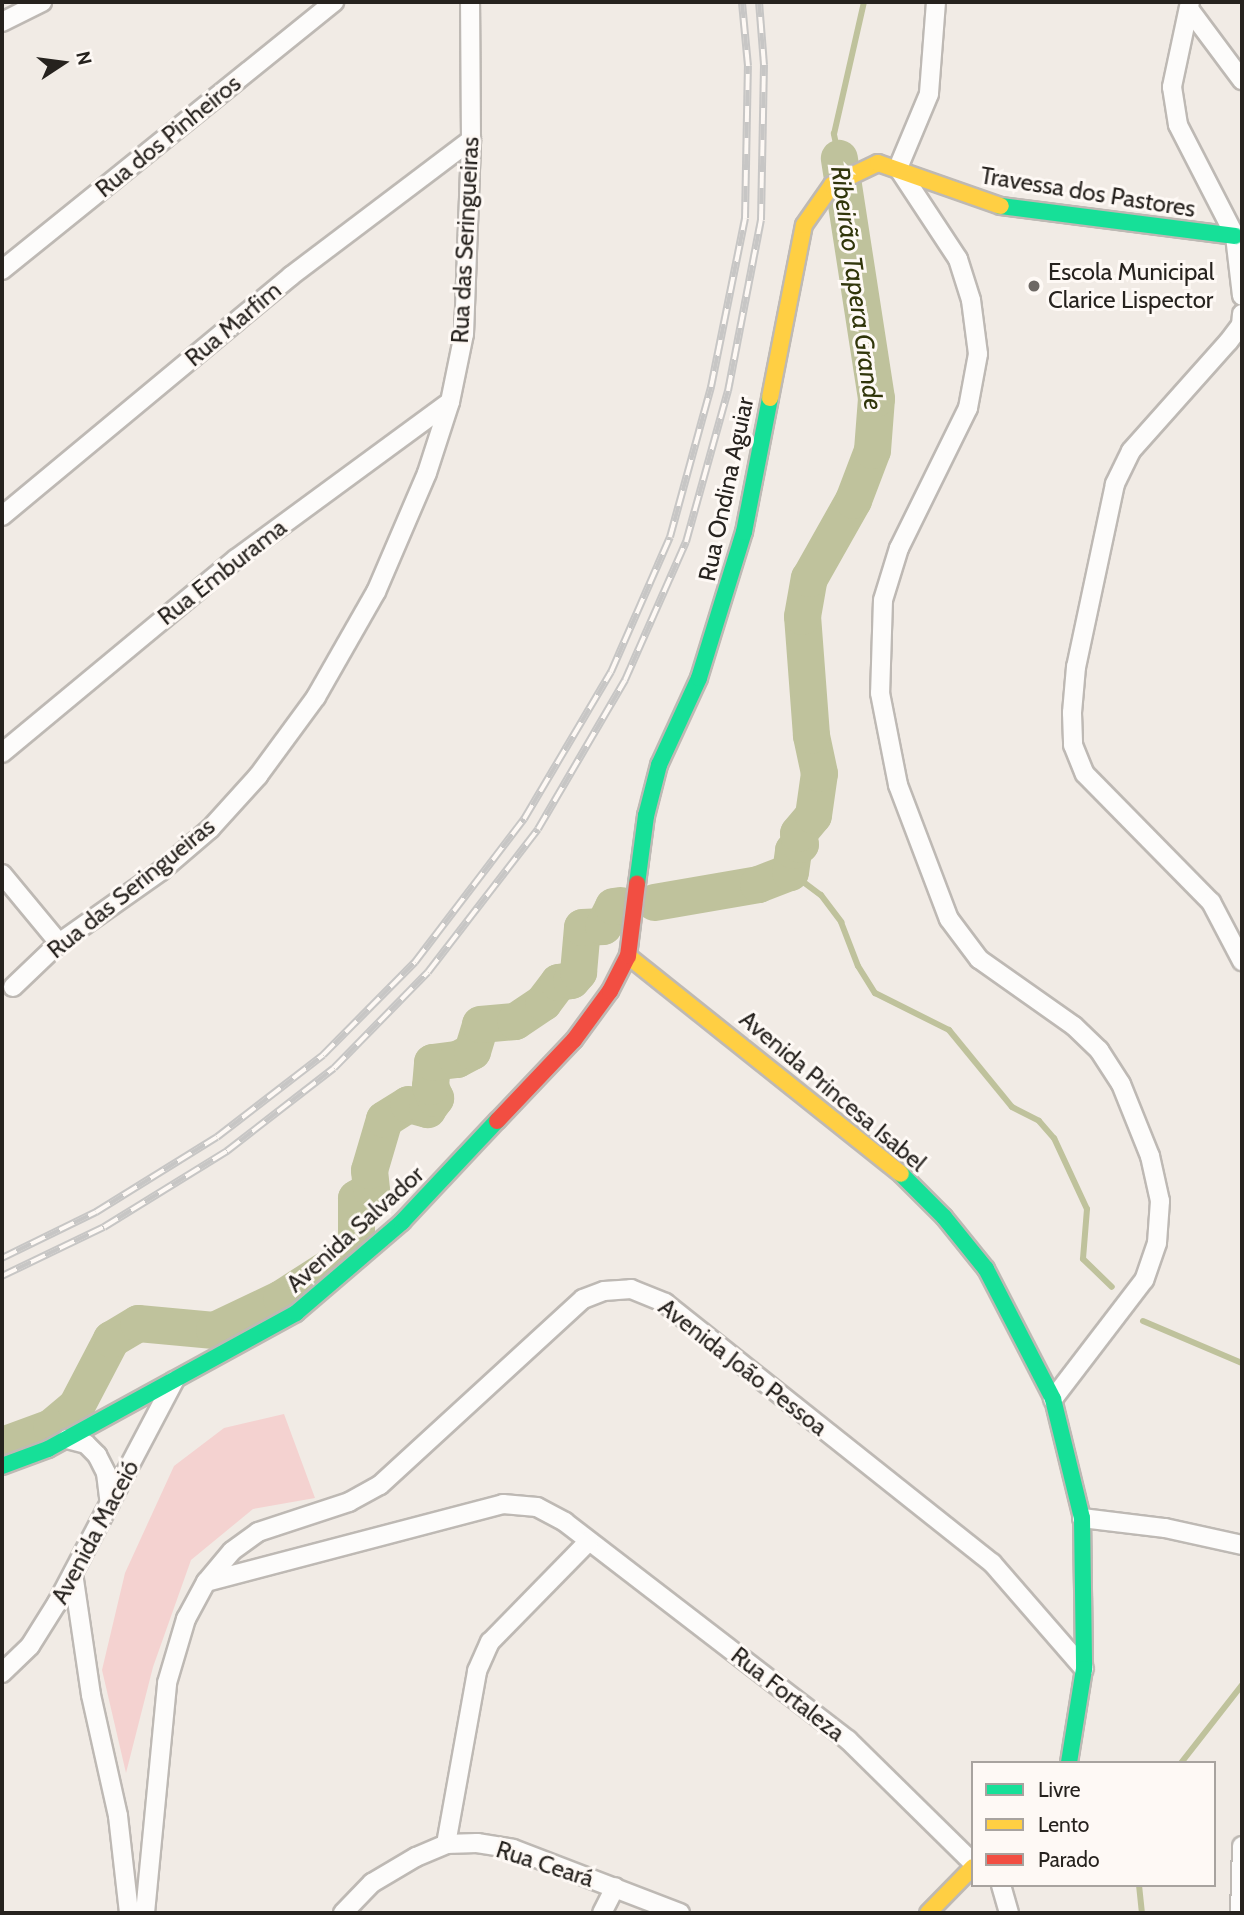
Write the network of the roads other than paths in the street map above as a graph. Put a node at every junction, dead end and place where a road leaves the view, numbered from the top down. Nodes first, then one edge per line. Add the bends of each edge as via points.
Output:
1 (43, 2) edge
2 (334, 2) edge
3 (470, 2) edge
4 (936, 2) edge
5 (1189, 6) edge
6 (16, 8) edge
7 (2, 22) edge
8 (1242, 80) edge
9 (471, 140) junction
10 (898, 169) junction
11 (1234, 236) junction
12 (2, 270) edge
13 (1242, 296) edge
14 (1242, 314) edge
15 (450, 402) junction
16 (2, 516) edge
17 (2, 753) edge
18 (2, 874) edge
19 (59, 943) junction
20 (628, 956) junction
21 (1242, 961) edge
22 (13, 987) dead end
23 (174, 1381) junction
24 (1053, 1399) junction
25 (67, 1439) junction
26 (2, 1466) edge
27 (110, 1504) junction
28 (1082, 1518) junction
29 (589, 1541) junction
30 (1242, 1545) edge
31 (73, 1573) junction
32 (206, 1582) junction
33 (1083, 1669) junction
34 (2, 1673) edge
35 (1069, 1761) edge
36 (446, 1844) junction
37 (1242, 1846) edge
38 (971, 1863) edge
39 (971, 1867) edge
40 (615, 1887) junction
41 (1002, 1887) edge
42 (129, 1913) edge
43 (145, 1913) edge
44 (343, 1913) edge
45 (602, 1913) edge
46 (680, 1913) edge
47 (928, 1913) edge
48 (1009, 1913) edge
49 (1240, 1913) edge

1 - 6 street
2 - 12 street, Rua dos Pinheiros
3 - 9 street, Rua das Seringueiras
4 - 10 street via 929,94
5 - 8 street
5 - 11 street via 1172,87 1178,125
6 - 7 street
9 - 15 street, Rua das Seringueiras via 464,334
9 - 16 street, Rua Marfim via 291,276
10 - 11 street, Travessa dos Pastores via 997,205
10 - 20 street, Rua Ondina Aguiar via 878,163 860,168 818,199 804,225 744,532 699,678 659,765 646,816
10 - 24 street via 958,259 971,300 978,354 968,408 899,548 883,600 880,694 898,785 949,919 979,958 1074,1026 1099,1050 1121,1084 1150,1156 1160,1201 1157,1243 1144,1280
11 - 13 street
14 - 21 street via 1241,325 1228,342 1131,451 1115,484 1076,667 1072,713 1073,745 1085,774 1211,902
15 - 17 street, Rua Emburama via 236,559
15 - 19 street, Rua das Seringueiras via 427,473 376,592 316,696 258,776 210,829
18 - 19 street
19 - 22 street, Rua das Seringueiras
20 - 23 street, Avenida Salvador via 574,1040 402,1223 296,1313
20 - 24 street, Avenida Princesa Isabel via 824,1107 944,1217 986,1269
23 - 25 street, Avenida Salvador
23 - 27 street, Avenida Maceió
24 - 28 street, Avenida Princesa Isabel
25 - 26 street, Avenida Salvador
25 - 27 street via 86,1444 97,1455 106,1473
27 - 31 street, Avenida Maceió
28 - 30 street via 1165,1528
28 - 33 street, Avenida Princesa Isabel
29 - 32 street, Rua Fortaleza via 537,1507 503,1504
29 - 36 street via 491,1642 481,1661 467,1710
29 - 38 street, Rua Fortaleza via 848,1740
31 - 34 street, Avenida Maceió via 30,1646
31 - 42 street via 91,1695 118,1816
32 - 33 street, Avenida João Pessoa via 232,1551 258,1532 349,1502 405,1467 583,1299 604,1291 631,1289 665,1303 992,1563
32 - 43 street, Avenida João Pessoa via 186,1619 167,1683
33 - 35 street, Avenida Princesa Isabel
36 - 40 street, Rua Ceará via 513,1849
36 - 44 street, Rua Ceará via 372,1883
37 - 49 street
39 - 47 street
40 - 45 street
40 - 46 street, Rua Ceará
41 - 48 street

